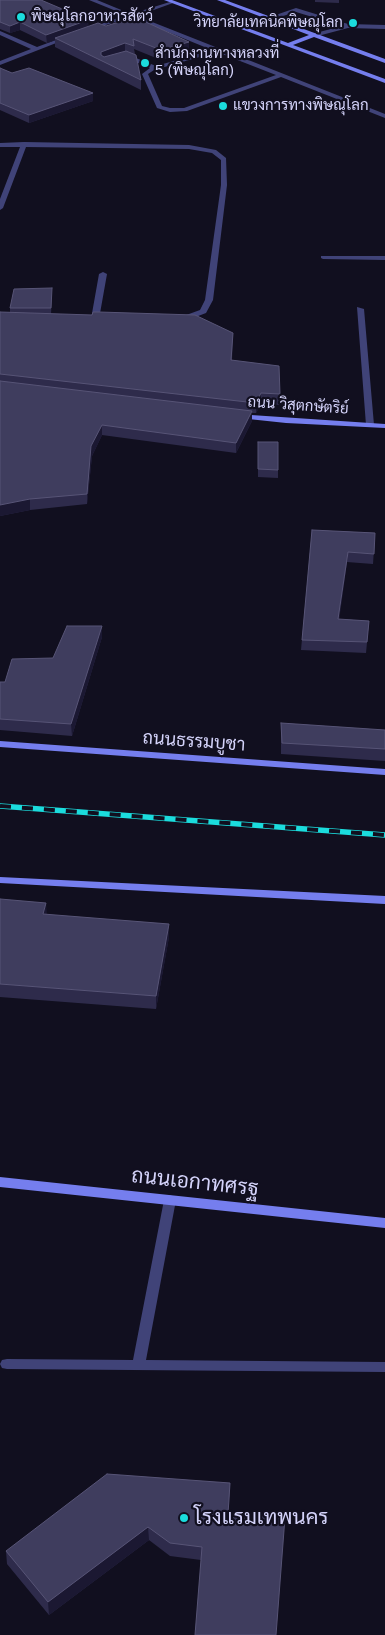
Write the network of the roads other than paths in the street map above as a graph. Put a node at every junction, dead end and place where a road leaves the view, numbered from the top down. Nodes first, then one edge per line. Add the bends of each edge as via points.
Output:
1 (92, 0) edge
2 (220, 0) edge
3 (297, 0) edge
4 (169, 1) edge
5 (296, 10) junction
6 (130, 15) junction
7 (270, 18) junction
8 (348, 26) junction
9 (385, 27) edge
10 (83, 32) edge
11 (0, 34) edge
12 (314, 35) junction
13 (74, 36) edge
14 (288, 45) junction
15 (36, 49) junction
16 (217, 50) junction
17 (122, 57) edge
18 (385, 61) edge
19 (0, 63) edge
20 (155, 68) junction
21 (281, 75) junction
22 (385, 80) edge
23 (385, 116) edge
24 (24, 144) junction
25 (0, 145) edge
26 (0, 208) edge
27 (323, 257) dead end
28 (385, 258) edge
29 (103, 274) dead end
30 (360, 309) dead end
31 (170, 318) edge
32 (86, 319) edge
33 (95, 319) junction
34 (104, 319) edge
35 (227, 414) edge
36 (370, 425) junction
37 (385, 426) edge
38 (0, 744) edge
39 (385, 772) edge
40 (0, 880) edge
41 (385, 900) edge
42 (0, 1182) edge
43 (170, 1200) junction
44 (385, 1223) edge
45 (7, 1364) dead end
46 (138, 1365) junction
47 (385, 1368) edge

1 - 6 street
2 - 7 main road
3 - 5 street
4 - 6 street
4 - 14 main road
5 - 7 street
5 - 8 street
6 - 10 street
6 - 16 street
7 - 12 main road
8 - 9 street
8 - 12 street
11 - 15 street
12 - 14 main road
12 - 18 main road
13 - 15 street
14 - 22 main road
15 - 19 street
16 - 20 street
16 - 21 street
17 - 20 street via 130,57
20 - 21 street via 145,74 159,107 170,110 184,110
21 - 23 street
24 - 25 street
24 - 26 street
24 - 31 street via 189,147 214,151 224,159 224,185 209,300 203,311 193,316
27 - 28 street
29 - 33 street
30 - 36 street
32 - 33 street
33 - 34 street
35 - 36 main road, ถนน วิสุตกษัตริย์
36 - 37 main road, ถนน วิสุตกษัตริย์
38 - 39 main road, ถนนธรรมบูชา
40 - 41 main road
42 - 43 main road, ถนนเอกาทศรฐ
43 - 44 main road, ถนนเอกาทศรฐ
43 - 46 street
45 - 46 street
46 - 47 street

